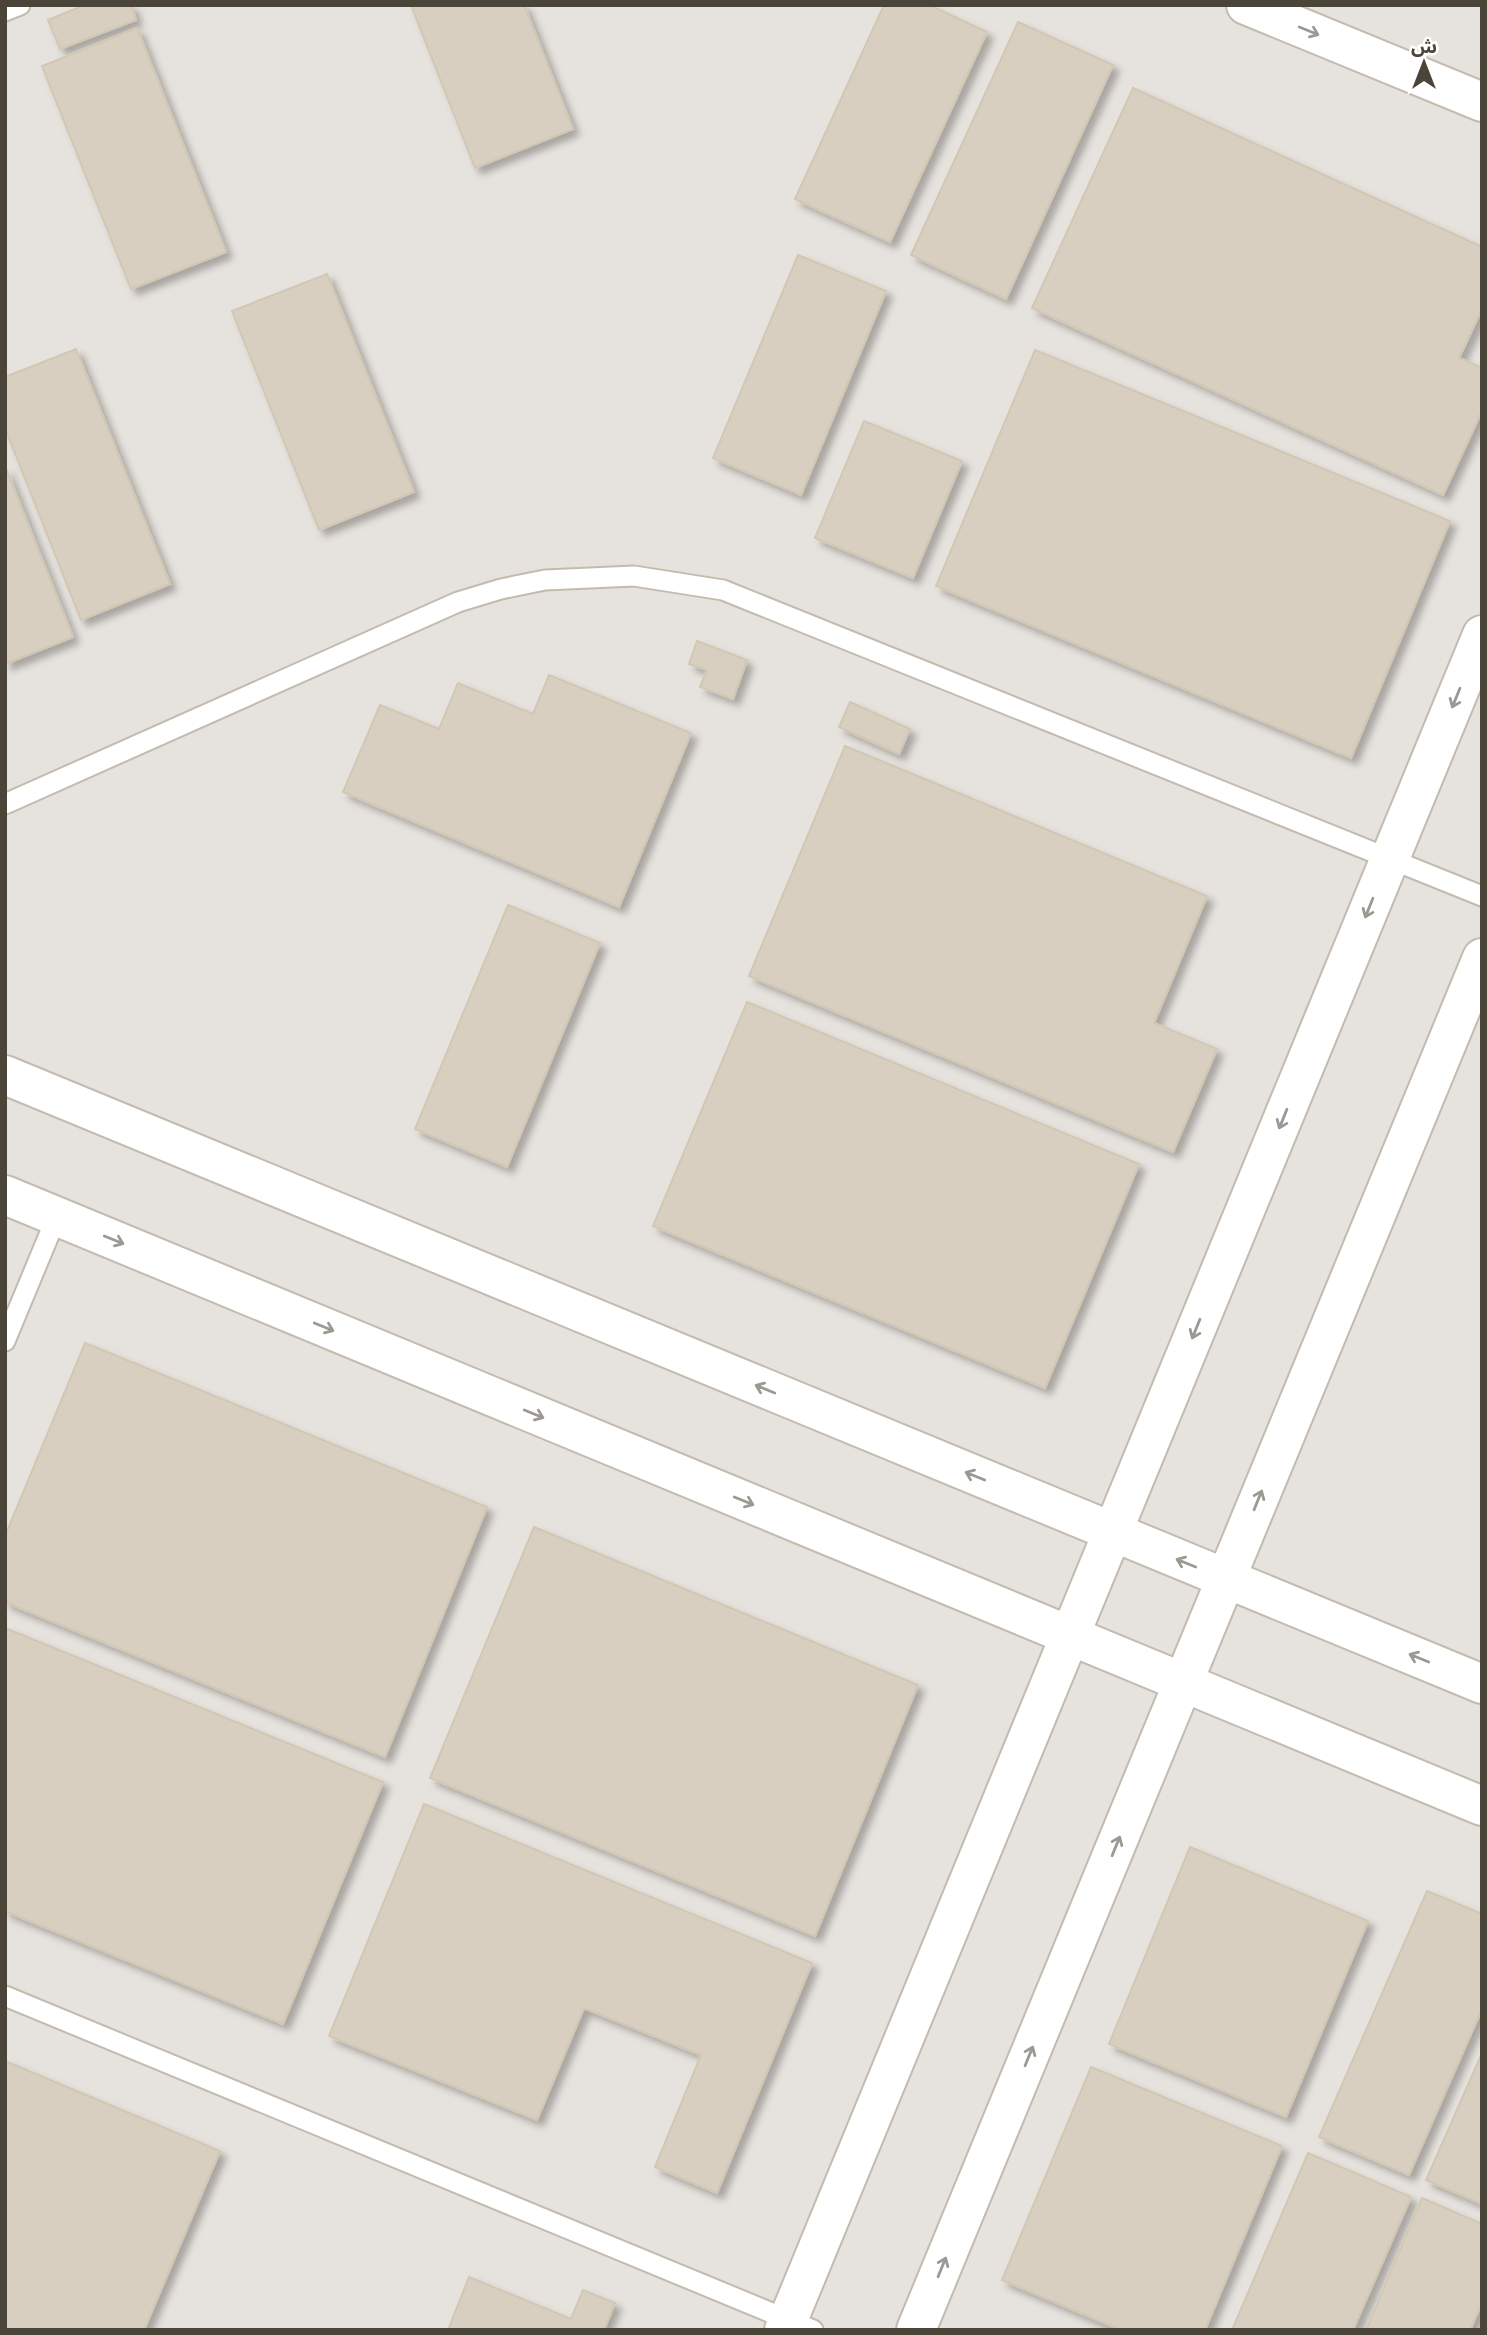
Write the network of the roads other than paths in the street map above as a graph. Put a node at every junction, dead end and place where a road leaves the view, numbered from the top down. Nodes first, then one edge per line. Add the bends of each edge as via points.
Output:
1 (20, 5) edge
2 (1246, 5) edge
3 (5, 11) edge
4 (1482, 102) edge
5 (1482, 635) edge
6 (5, 804) edge
7 (1390, 858) junction
8 (1482, 896) edge
9 (1482, 958) edge
10 (5, 1075) edge
11 (5, 1195) edge
12 (57, 1216) junction
13 (5, 1341) edge
14 (1112, 1532) junction
15 (1226, 1579) junction
16 (1070, 1636) junction
17 (1183, 1682) junction
18 (1482, 1684) edge
19 (1482, 1806) edge
20 (5, 1996) edge
21 (795, 2326) edge
22 (916, 2330) edge

1 - 3 lane
2 -> 4 street
5 -> 7 street
6 - 7 lane via 458,602 545,580 634,576 723,590
7 - 8 lane
7 -> 14 street
15 -> 9 street
14 -> 10 street
11 - 12 street
12 - 13 lane
12 -> 16 street
15 -> 14 street
14 - 16 street
15 - 17 street
18 -> 15 street
16 - 17 street
16 - 21 street
17 - 19 street
22 -> 17 street
20 - 21 lane

